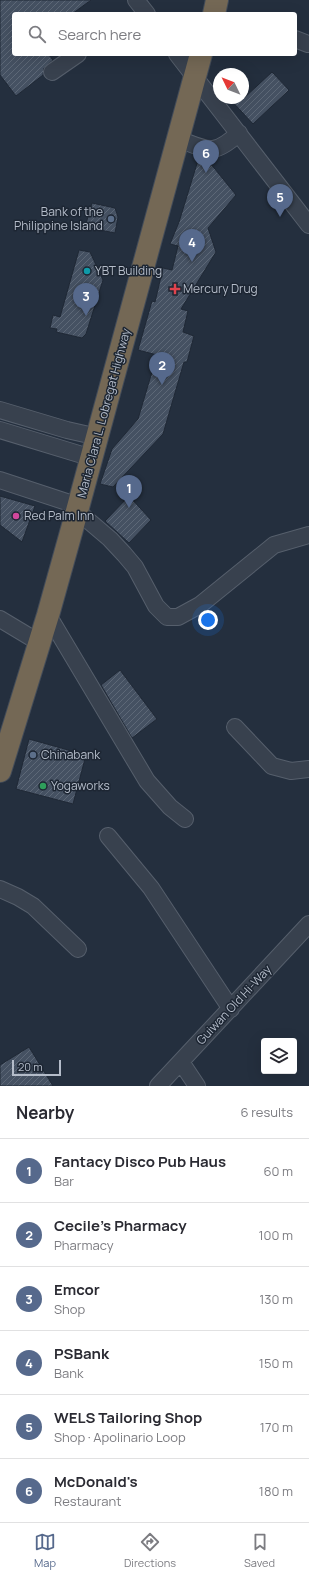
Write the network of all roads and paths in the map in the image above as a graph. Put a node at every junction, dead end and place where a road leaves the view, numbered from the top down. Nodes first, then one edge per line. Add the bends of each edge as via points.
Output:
1 (217, 0) edge
2 (214, 12) edge
3 (75, 56) edge
4 (179, 56) edge
5 (200, 56) edge
6 (52, 72) dead end
7 (194, 76) junction
8 (239, 133) junction
9 (178, 140) junction
10 (309, 225) edge
11 (0, 410) edge
12 (0, 430) edge
13 (98, 437) junction
14 (92, 458) junction
15 (0, 480) edge
16 (78, 508) junction
17 (309, 535) edge
18 (48, 615) junction
19 (0, 619) edge
20 (40, 643) junction
21 (235, 727) dead end
22 (309, 769) edge
23 (0, 771) edge
24 (185, 820) dead end
25 (108, 836) dead end
26 (0, 889) edge
27 (309, 924) edge
28 (78, 949) dead end
29 (232, 1009) junction
30 (181, 1062) junction
31 (158, 1086) edge
32 (198, 1086) edge

1 - 2 highway
3 - 6 street
4 - 7 street
5 - 7 highway, Maria Clara L. Lobregat Highway
7 - 8 street
7 - 9 highway, Maria Clara L. Lobregat Highway
8 - 9 street via 226,145 216,149 205,149
8 - 10 street
9 - 13 highway, Maria Clara L. Lobregat Highway
11 - 13 street
12 - 14 street
13 - 14 highway, Maria Clara L. Lobregat Highway
14 - 16 highway, Maria Clara L. Lobregat Highway
15 - 16 street
16 - 17 street via 135,567 156,606 167,616 178,617 200,605 274,545
16 - 18 highway, Maria Clara L. Lobregat Highway
18 - 20 highway, Maria Clara L. Lobregat Highway
18 - 24 street via 147,781
19 - 20 street
20 - 23 highway, Maria Clara L. Lobregat Highway
21 - 22 street via 272,766 291,771
25 - 29 street via 151,888
26 - 28 street via 33,906
27 - 29 street, Guiwan Old Hi-Way
29 - 30 street, Guiwan Old Hi-Way
30 - 31 street, Guiwan Old Hi-Way
30 - 32 street

